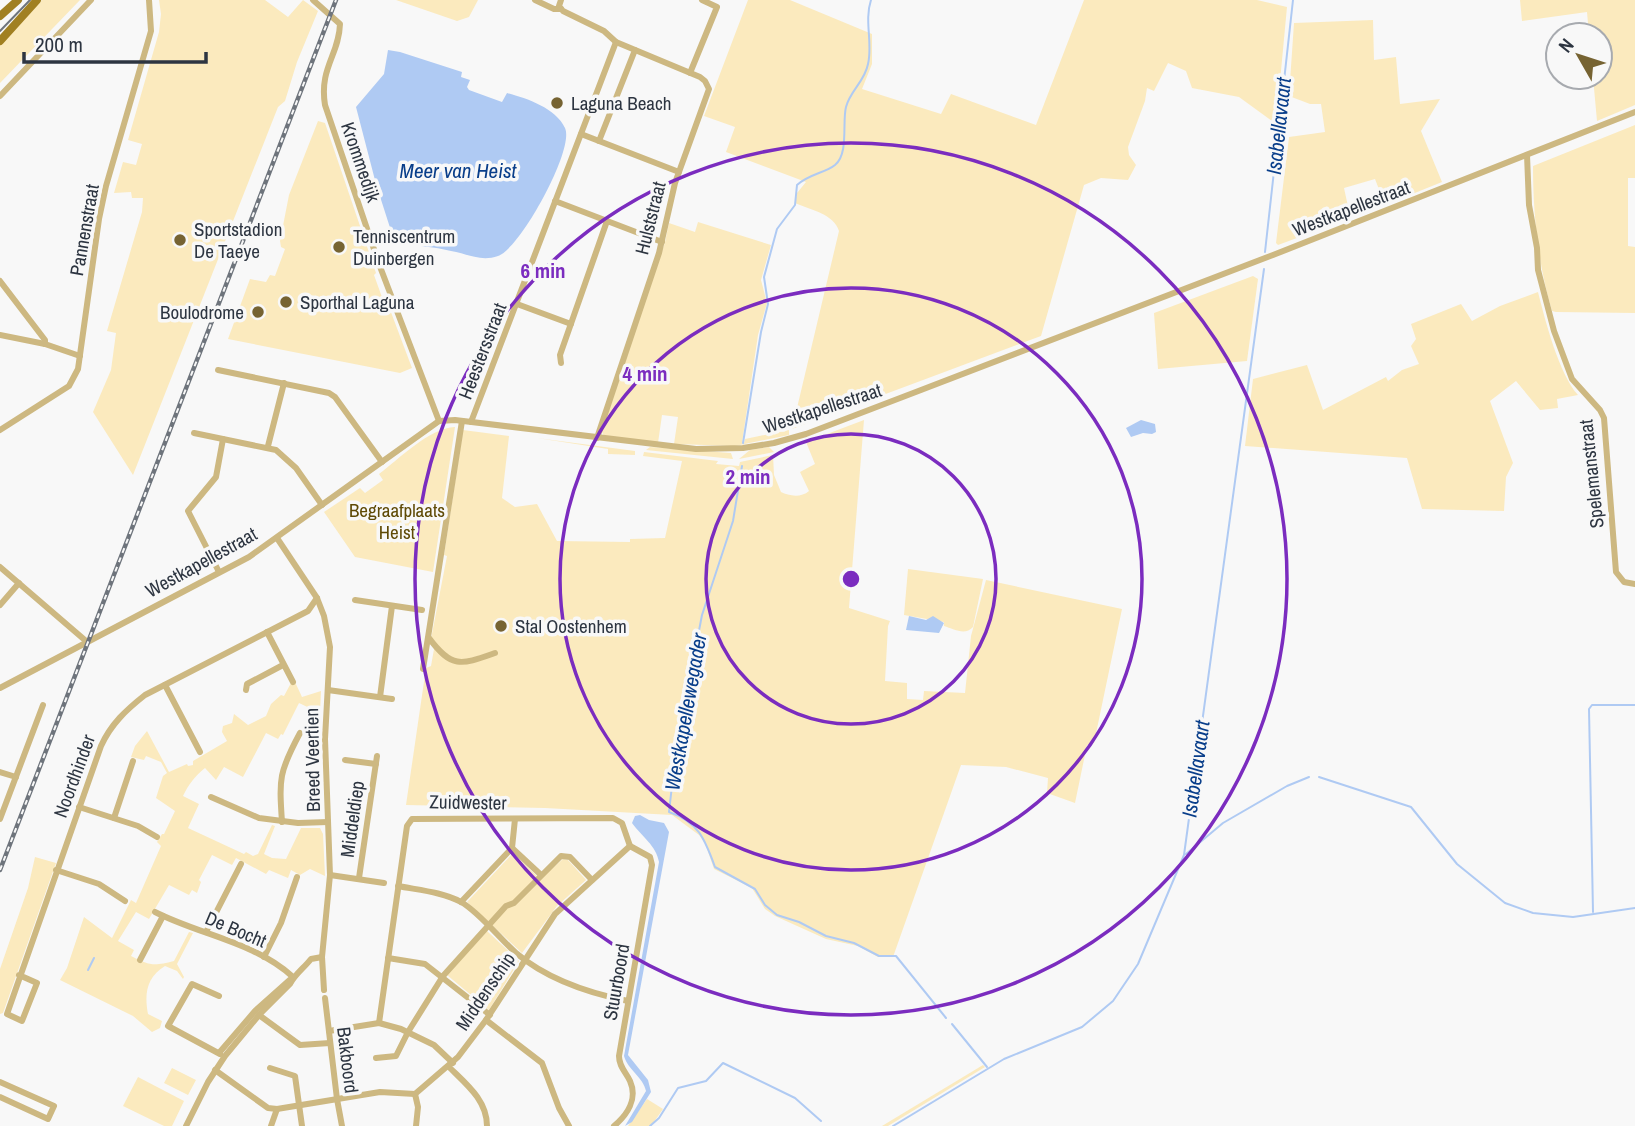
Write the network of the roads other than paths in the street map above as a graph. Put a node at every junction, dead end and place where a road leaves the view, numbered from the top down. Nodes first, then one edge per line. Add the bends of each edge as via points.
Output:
1 (18, 0) edge
2 (37, 0) edge
3 (91, 0) edge
4 (149, 0) edge
5 (313, 0) edge
6 (535, 0) edge
7 (561, 0) edge
8 (702, 0) edge
9 (719, 3) edge
10 (561, 9) junction
11 (0, 16) edge
12 (0, 41) edge
13 (616, 42) junction
14 (635, 50) junction
15 (690, 73) junction
16 (0, 96) edge
17 (1635, 112) edge
18 (581, 134) junction
19 (599, 141) junction
20 (1527, 155) junction
21 (679, 172) junction
22 (555, 201) junction
23 (607, 221) junction
24 (662, 242) junction
25 (0, 281) edge
26 (517, 304) junction
27 (571, 324) junction
28 (0, 335) edge
29 (45, 344) junction
30 (80, 356) junction
31 (561, 363) dead end
32 (218, 370) dead end
33 (284, 383) junction
34 (439, 421) junction
35 (462, 421) junction
36 (471, 422) junction
37 (0, 430) edge
38 (194, 433) dead end
39 (597, 438) junction
40 (223, 439) junction
41 (268, 446) junction
42 (382, 462) junction
43 (322, 505) junction
44 (277, 538) junction
45 (0, 567) edge
46 (219, 572) junction
47 (19, 583) junction
48 (1635, 584) edge
49 (317, 598) junction
50 (355, 600) dead end
51 (0, 605) edge
52 (392, 606) junction
53 (422, 610) dead end
54 (308, 611) junction
55 (324, 616) junction
56 (267, 632) junction
57 (429, 638) junction
58 (86, 642) junction
59 (495, 653) dead end
60 (284, 665) junction
61 (424, 669) dead end
62 (293, 682) dead end
63 (165, 685) junction
64 (0, 688) edge
65 (246, 690) dead end
66 (328, 690) junction
67 (380, 697) junction
68 (392, 699) dead end
69 (43, 705) dead end
70 (300, 733) dead end
71 (200, 752) dead end
72 (377, 756) dead end
73 (345, 760) dead end
74 (133, 761) dead end
75 (376, 764) junction
76 (0, 772) edge
77 (16, 777) junction
78 (211, 797) dead end
79 (79, 807) junction
80 (114, 818) junction
81 (0, 819) edge
82 (515, 819) junction
83 (282, 822) junction
84 (328, 822) junction
85 (157, 836) dead end
86 (630, 846) junction
87 (513, 848) junction
88 (241, 864) dead end
89 (56, 870) junction
90 (540, 874) junction
91 (330, 875) junction
92 (296, 877) dead end
93 (359, 878) junction
94 (592, 880) junction
95 (384, 883) dead end
96 (398, 886) junction
97 (125, 901) dead end
98 (461, 902) junction
99 (155, 912) dead end
100 (163, 916) junction
101 (487, 926) junction
102 (206, 932) junction
103 (264, 957) junction
104 (322, 957) junction
105 (388, 958) junction
106 (525, 959) junction
107 (140, 960) dead end
108 (19, 975) junction
109 (443, 976) junction
110 (293, 977) junction
111 (324, 990) dead end
112 (219, 996) dead end
113 (325, 998) dead end
114 (628, 1001) junction
115 (3, 1015) edge
116 (259, 1015) junction
117 (488, 1017) junction
118 (379, 1023) junction
119 (329, 1031) junction
120 (408, 1032) junction
121 (330, 1043) junction
122 (222, 1055) junction
123 (376, 1058) dead end
124 (451, 1065) junction
125 (270, 1069) dead end
126 (215, 1070) junction
127 (0, 1082) edge
128 (415, 1094) junction
129 (0, 1097) edge
130 (337, 1098) junction
131 (300, 1105) junction
132 (277, 1110) junction
133 (186, 1126) edge
134 (271, 1126) edge
135 (302, 1126) edge
136 (342, 1126) edge
137 (416, 1126) edge
138 (487, 1126) edge
139 (569, 1126) edge
140 (614, 1126) edge

1 - 11 main road
2 - 12 main road
3 - 16 street
4 - 30 street, Pannenstraat via 151,31 99,219
5 - 34 street, Krommedijk via 340,24 325,75 326,106
6 - 10 street
7 - 10 street
8 - 9 street
9 - 15 street
10 - 13 street
13 - 14 street
13 - 18 street, Heestersstraat
14 - 15 street
14 - 19 street
15 - 21 street, Hulststraat via 705,80 709,89
17 - 20 street, Westkapellestraat
18 - 19 street
18 - 22 street, Heestersstraat
19 - 21 street
20 - 39 street, Westkapellestraat via 797,436 714,450
20 - 48 street, Spelemanstraat via 1540,284 1572,379 1604,418 1616,572 1624,582
21 - 24 street, Hulststraat
22 - 23 street
22 - 26 street, Heestersstraat
23 - 24 street
23 - 27 street
24 - 39 street, Hulststraat
25 - 29 street
26 - 27 street
26 - 36 street, Heestersstraat
27 - 31 street
28 - 29 street
29 - 30 street
30 - 37 street, Pannenstraat via 69,386
32 - 33 street
33 - 41 street
33 - 42 street via 335,397
34 - 35 street, Westkapellestraat
34 - 42 street, Westkapellestraat
35 - 36 street, Westkapellestraat
35 - 57 street
36 - 39 street, Westkapellestraat
38 - 40 street
40 - 41 street
40 - 46 street via 216,477 188,511
41 - 43 street via 290,462
42 - 43 street, Westkapellestraat
43 - 44 street, Westkapellestraat
44 - 46 street, Westkapellestraat
44 - 49 street, Breed Veertien
45 - 47 street
46 - 58 street, Westkapellestraat
47 - 51 street
47 - 58 street
49 - 54 street, Noordhinder
49 - 55 street, Breed Veertien
50 - 52 street
52 - 53 street
52 - 67 street
54 - 55 street
54 - 56 street, Noordhinder
55 - 66 street, Breed Veertien via 330,647
56 - 60 street
56 - 63 street, Noordhinder
57 - 59 street via 453,662
57 - 61 street
58 - 64 street, Westkapellestraat
60 - 62 street
60 - 65 street via 247,684
63 - 71 street
63 - 79 street, Noordhinder via 135,703 112,726
66 - 67 street
66 - 84 street, Breed Veertien
67 - 68 street
69 - 77 street
70 - 83 street via 280,776
72 - 75 street, Middeldiep
73 - 75 street, Middeldiep
74 - 80 street
75 - 93 street, Middeldiep
76 - 77 street
77 - 81 street
78 - 83 street via 259,818
79 - 80 street
79 - 89 street, Noordhinder
80 - 85 street
82 - 86 street, Zuidwester via 617,818
82 - 87 street
82 - 96 street, Zuidwester via 412,819
83 - 84 street
84 - 91 street, Breed Veertien
86 - 94 street, Middenschip
86 - 114 street, Stuurboord via 650,857 652,865
87 - 90 street
87 - 98 street
88 - 102 street
89 - 97 street via 99,884
89 - 108 street, Noordhinder
90 - 94 street via 561,856 570,857
90 - 101 street
91 - 93 street, Middeldiep
91 - 104 street, Breed Veertien
92 - 103 street
93 - 95 street, Middeldiep
94 - 106 street, Middenschip via 555,914
96 - 98 street
96 - 105 street, Zuidwester
98 - 101 street
99 - 100 street, De Bocht
100 - 102 street, De Bocht
100 - 107 street
101 - 106 street
101 - 109 street
102 - 103 street, De Bocht
103 - 110 street, De Bocht
104 - 110 street via 312,957
104 - 111 street
105 - 109 street via 419,962
105 - 118 street, Zuidwester
106 - 114 street via 555,979
106 - 117 street, Middenschip
108 - 115 street, Noordhinder
108 - 115 street, Noordhinder via 37,986 22,1021
109 - 117 street
109 - 120 street
110 - 116 street
110 - 122 street via 255,1011
112 - 122 street via 191,984 168,1026
113 - 119 street, Bakboord
114 - 140 street, Stuurboord via 619,1062 632,1097 627,1112
116 - 121 street via 300,1045
116 - 122 street
117 - 124 street, Middenschip
117 - 139 street via 542,1063
118 - 119 street
118 - 120 street
119 - 121 street, Bakboord
120 - 123 street via 396,1056
120 - 124 street via 435,1045
121 - 130 street, Bakboord
122 - 126 street
124 - 128 street, Middenschip
124 - 138 street via 476,1093
125 - 131 street via 295,1076
126 - 132 street
126 - 133 street
127 - 129 street via 54,1106 48,1119
128 - 130 street via 380,1092
128 - 137 street
130 - 131 street
130 - 136 street, Bakboord
131 - 132 street
131 - 135 street
132 - 134 street

